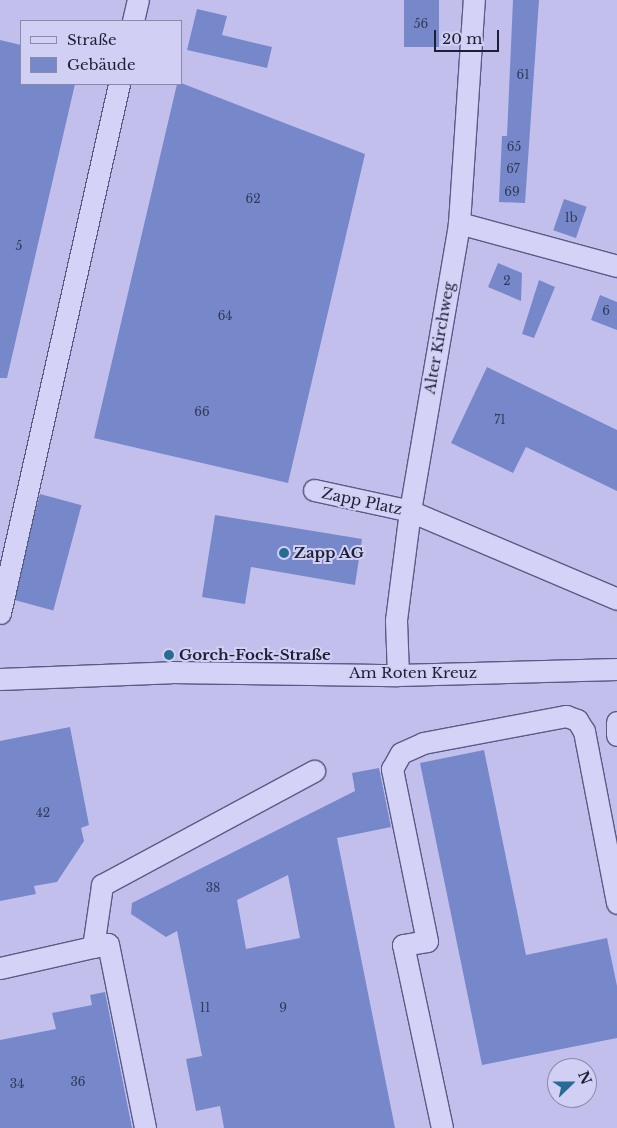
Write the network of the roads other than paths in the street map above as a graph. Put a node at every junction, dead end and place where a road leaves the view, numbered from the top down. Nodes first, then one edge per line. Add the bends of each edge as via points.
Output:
1 (138, 0) edge
2 (474, 0) edge
3 (133, 20) edge
4 (119, 85) edge
5 (459, 223) junction
6 (617, 266) edge
7 (314, 490) dead end
8 (410, 511) junction
9 (617, 599) edge
10 (0, 613) edge
11 (617, 669) edge
12 (398, 675) junction
13 (0, 679) edge
14 (617, 722) edge
15 (617, 735) edge
16 (314, 770) dead end
17 (617, 902) edge
18 (93, 947) junction
19 (0, 968) edge
20 (145, 1128) edge
21 (442, 1128) edge

1 - 3 street
2 - 5 street, Alter Kirchweg
4 - 10 street
5 - 6 street
5 - 8 street, Alter Kirchweg
7 - 8 street, Zapp Platz
8 - 9 street, Zapp Platz
8 - 12 street, Alter Kirchweg via 396,620
11 - 12 street, Am Roten Kreuz
12 - 13 street, Am Roten Kreuz via 201,672
14 - 15 street
16 - 18 street via 102,886
17 - 21 street via 584,731 577,720 566,716 422,743 401,752 392,769 427,941 403,946
18 - 19 street
18 - 20 street via 108,944

